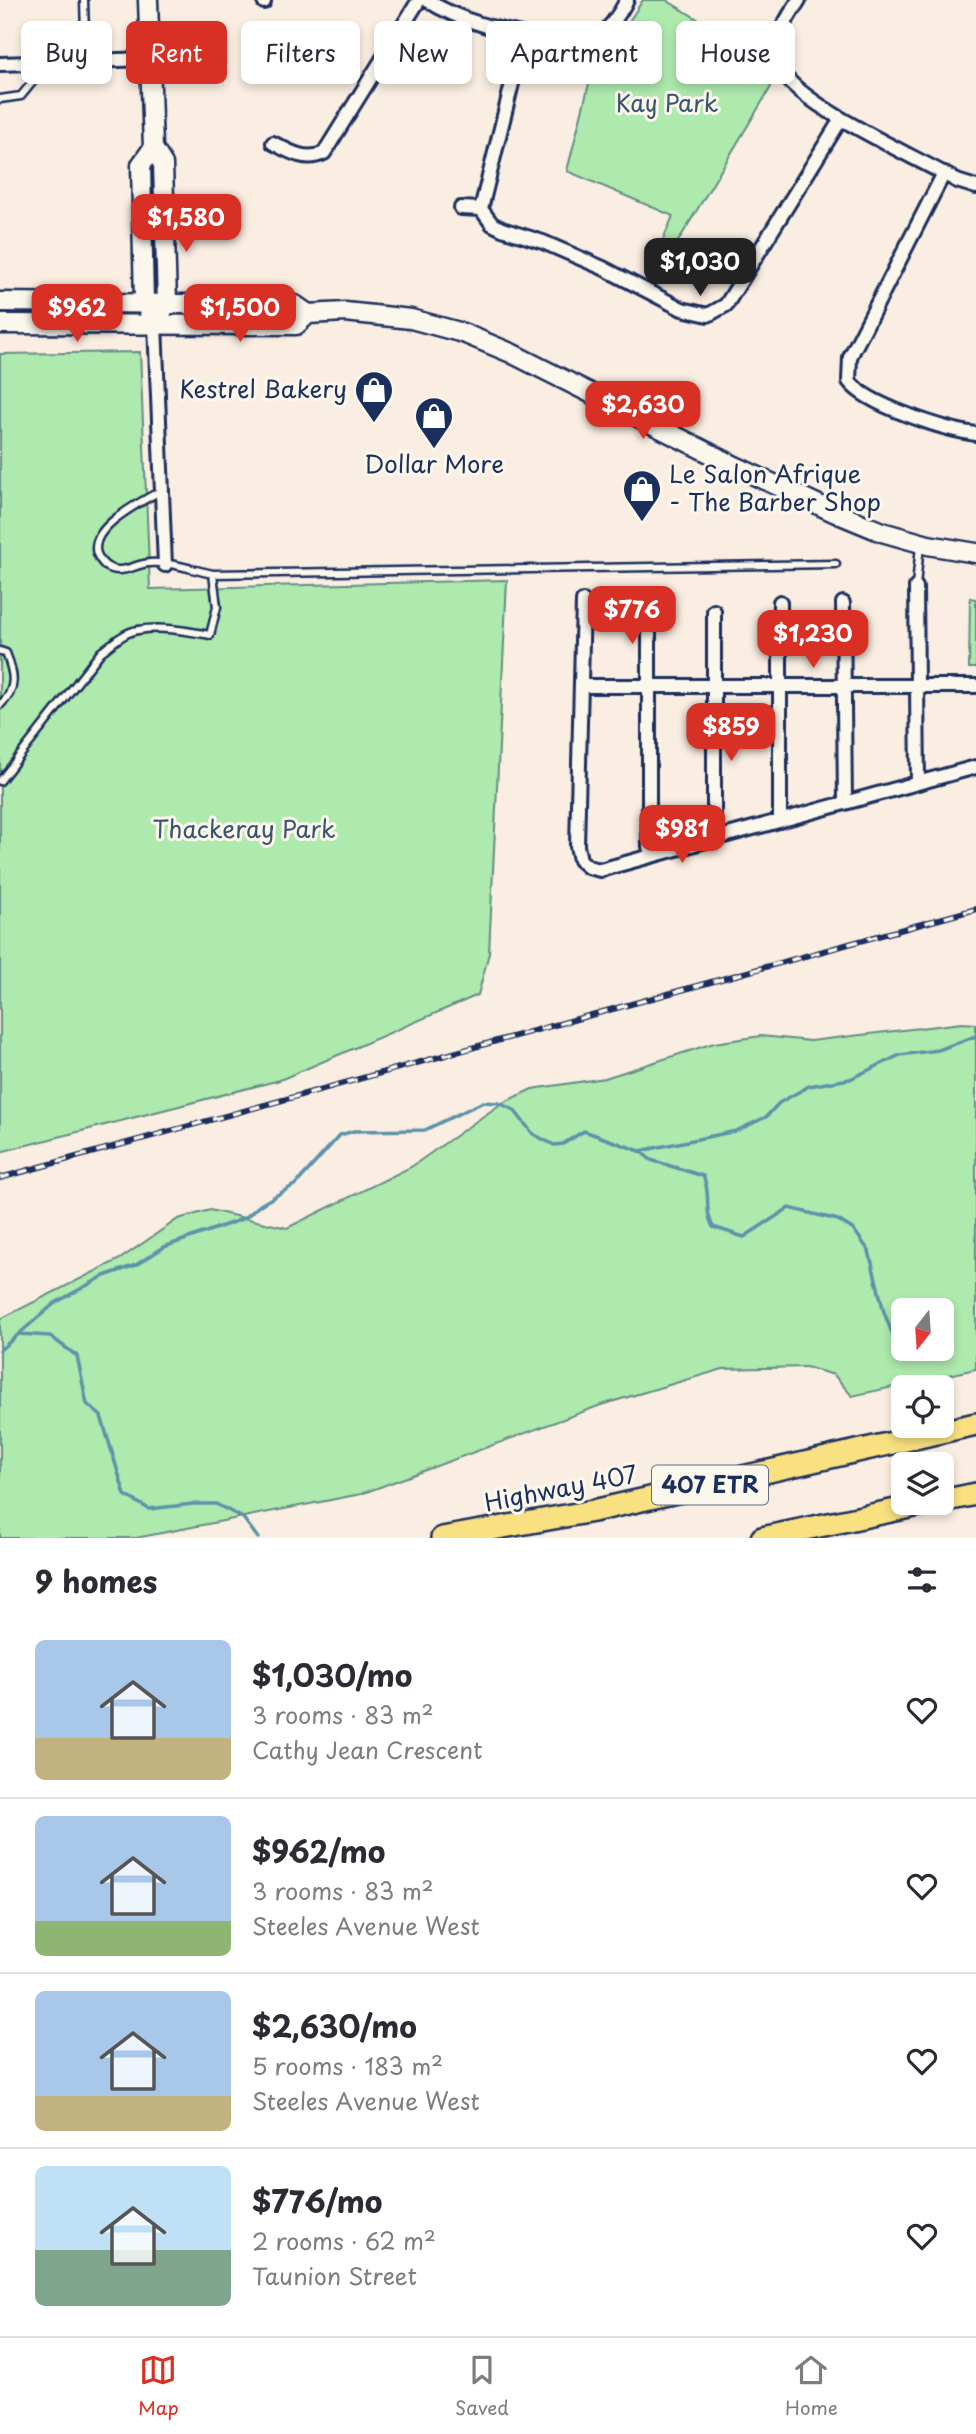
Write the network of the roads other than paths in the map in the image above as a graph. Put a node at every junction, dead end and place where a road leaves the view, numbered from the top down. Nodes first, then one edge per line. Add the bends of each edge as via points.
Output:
1 (84, 0) edge
2 (148, 0) edge
3 (419, 0) edge
4 (427, 0) edge
5 (627, 0) edge
6 (799, 0) edge
7 (85, 21) edge
8 (148, 21) edge
9 (614, 21) edge
10 (486, 25) edge
11 (21, 63) edge
12 (0, 64) edge
13 (31, 84) edge
14 (150, 84) edge
15 (512, 84) edge
16 (0, 99) edge
17 (841, 119) junction
18 (273, 143) dead end
19 (153, 148) junction
20 (944, 173) junction
21 (976, 187) edge
22 (461, 208) dead end
23 (481, 209) junction
24 (0, 302) edge
25 (144, 303) junction
26 (167, 303) junction
27 (308, 314) junction
28 (0, 324) edge
29 (155, 324) junction
30 (976, 434) edge
31 (163, 489) junction
32 (920, 543) junction
33 (976, 553) edge
34 (836, 564) dead end
35 (165, 565) junction
36 (213, 574) junction
37 (916, 587) joint
38 (583, 601) dead end
39 (779, 602) dead end
40 (844, 603) dead end
41 (649, 606) dead end
42 (714, 611) dead end
43 (0, 651) edge
44 (581, 686) junction
45 (845, 686) junction
46 (917, 686) junction
47 (976, 686) edge
48 (649, 687) junction
49 (715, 687) junction
50 (781, 687) junction
51 (0, 705) edge
52 (976, 767) edge
53 (0, 780) edge
54 (918, 782) junction
55 (845, 802) junction
56 (780, 819) junction
57 (714, 839) junction
58 (651, 856) junction
59 (976, 1424) edge
60 (976, 1494) edge
61 (954, 1499) edge
62 (891, 1511) edge
63 (442, 1538) edge
64 (762, 1538) edge

1 - 7 lane
2 - 8 main road
3 - 18 street via 324,153 306,157
4 - 10 street
5 - 9 street
6 - 17 street via 778,37 777,63 791,85
11 - 12 street
13 - 16 lane via 20,96
14 - 19 main road
15 - 23 street
17 - 20 street
17 - 23 street via 726,305 708,315 682,309 603,268 502,229
19 - 25 main road via 141,165
19 - 26 main road via 163,164
20 - 21 street
20 - 30 street via 850,357 849,381 864,395 930,423
22 - 23 street
24 - 25 main road
25 - 26 main road
25 - 29 main road
26 - 27 main road via 295,306
26 - 29 main road
27 - 29 main road via 296,325
27 - 32 main road via 345,312 411,319 463,334 511,353 798,496
28 - 29 main road
29 - 31 street
31 - 35 street
31 - 35 lane via 110,522 96,551 112,569
32 - 33 main road
32 - 37 lane
34 - 36 lane
35 - 36 lane
36 - 53 lane via 217,607 210,635 136,630 116,640 101,652
37 - 46 street
38 - 44 street
39 - 50 street
40 - 45 street
41 - 48 street
42 - 49 street
43 - 51 lane via 6,653 14,673 9,697
44 - 48 street
44 - 58 street via 580,860 600,870
45 - 46 street
45 - 50 street
45 - 55 street
46 - 47 street
46 - 54 street
48 - 49 street
48 - 58 street
49 - 50 street
49 - 57 street
50 - 56 street
52 - 54 street
54 - 55 street
55 - 56 street
56 - 57 street
57 - 58 street
59 - 63 highway, Highway 407 / 407 ETR via 593,1511
60 - 61 highway
62 - 64 highway, 407 ETR

